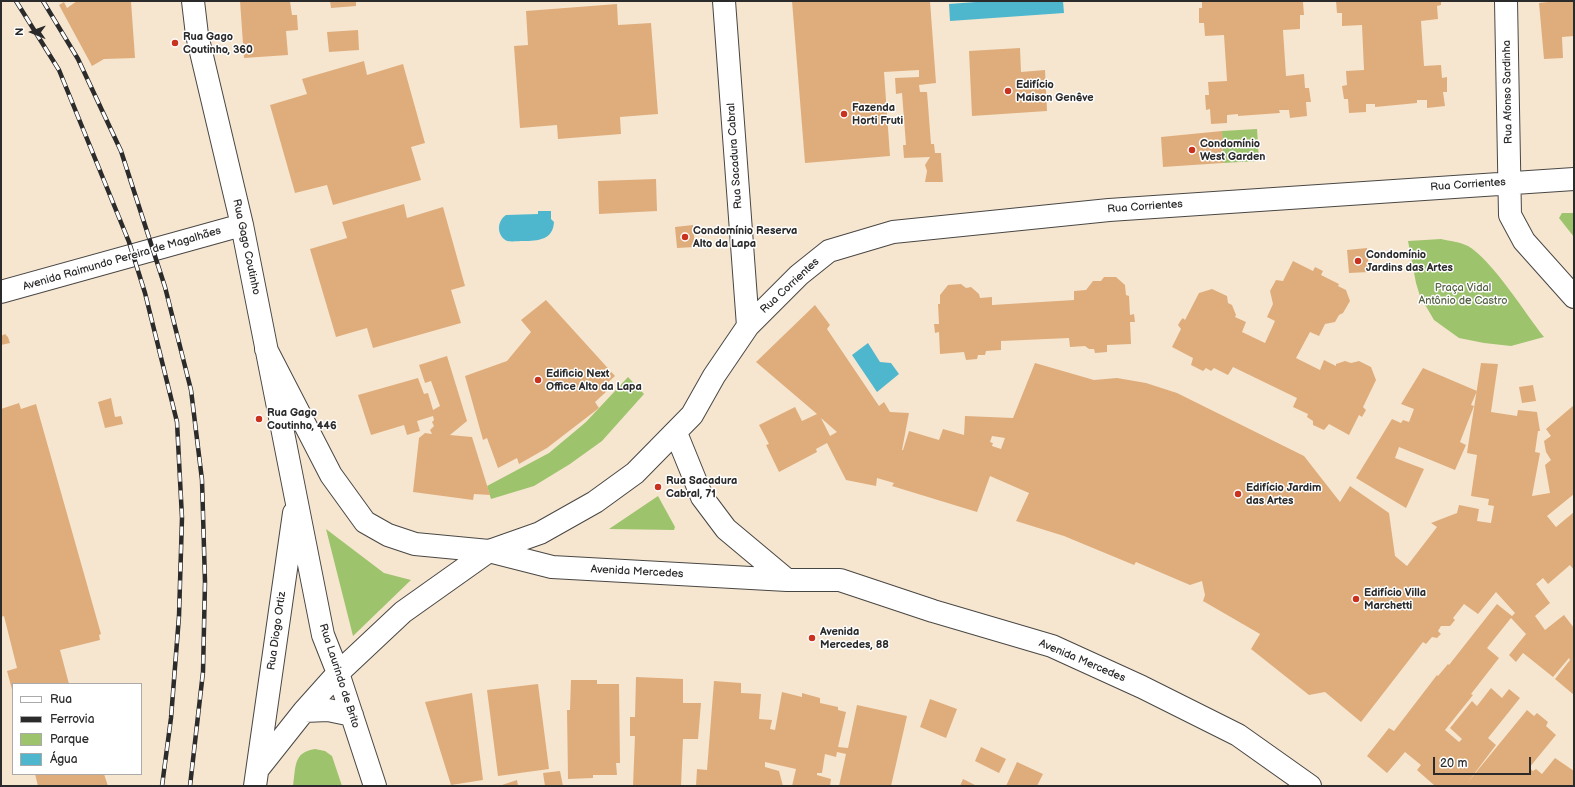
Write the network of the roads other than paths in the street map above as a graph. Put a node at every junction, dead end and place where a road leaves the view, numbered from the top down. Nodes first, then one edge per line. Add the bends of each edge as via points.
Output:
1 (193, 1) edge
2 (724, 1) edge
3 (1506, 1) edge
4 (1574, 179) edge
5 (1509, 182) junction
6 (242, 225) junction
7 (1, 292) edge
8 (1574, 297) edge
9 (748, 326) junction
10 (266, 349) junction
11 (676, 433) junction
12 (297, 494) junction
13 (489, 551) junction
14 (787, 580) junction
15 (354, 657) junction
16 (338, 673) junction
17 (304, 711) junction
18 (352, 715) junction
19 (257, 778) edge
20 (375, 786) edge
21 (1310, 786) edge

1 - 6 street, Rua Gago Coutinho via 197,35
2 - 9 street, Rua Sacadura Cabral
3 - 5 street, Rua Afonso Sardinha
4 - 5 street, Rua Corrientes
5 - 8 street, Rua Afonso Sardinha via 1510,215 1524,241
5 - 9 street, Rua Corrientes via 1109,210 893,232 829,251 799,275
6 - 7 street, Avenida Raimundo Pereira de Magalhães
6 - 10 street, Rua Gago Coutinho
9 - 11 street via 714,376 692,415
10 - 12 street, Rua Gago Coutinho
10 - 13 street, Avenida Mercedes via 331,475 365,522 388,536 415,544
11 - 13 street via 635,472 595,502 540,533
11 - 14 street via 702,497 726,529
12 - 16 street, Rua Laurindo de Brito via 323,635
12 - 19 street, Rua Diogo Ortiz
13 - 14 street, Avenida Mercedes via 552,567
13 - 15 street via 403,612
14 - 21 street, Avenida Mercedes via 840,580 1052,646 1238,735
15 - 16 street
15 - 18 street
16 - 17 street, Rua Diogo Ortiz
16 - 18 street, Rua Laurindo de Brito
17 - 18 street via 328,710
17 - 19 street, Rua Diogo Ortiz
18 - 20 street, Rua Laurindo de Brito

